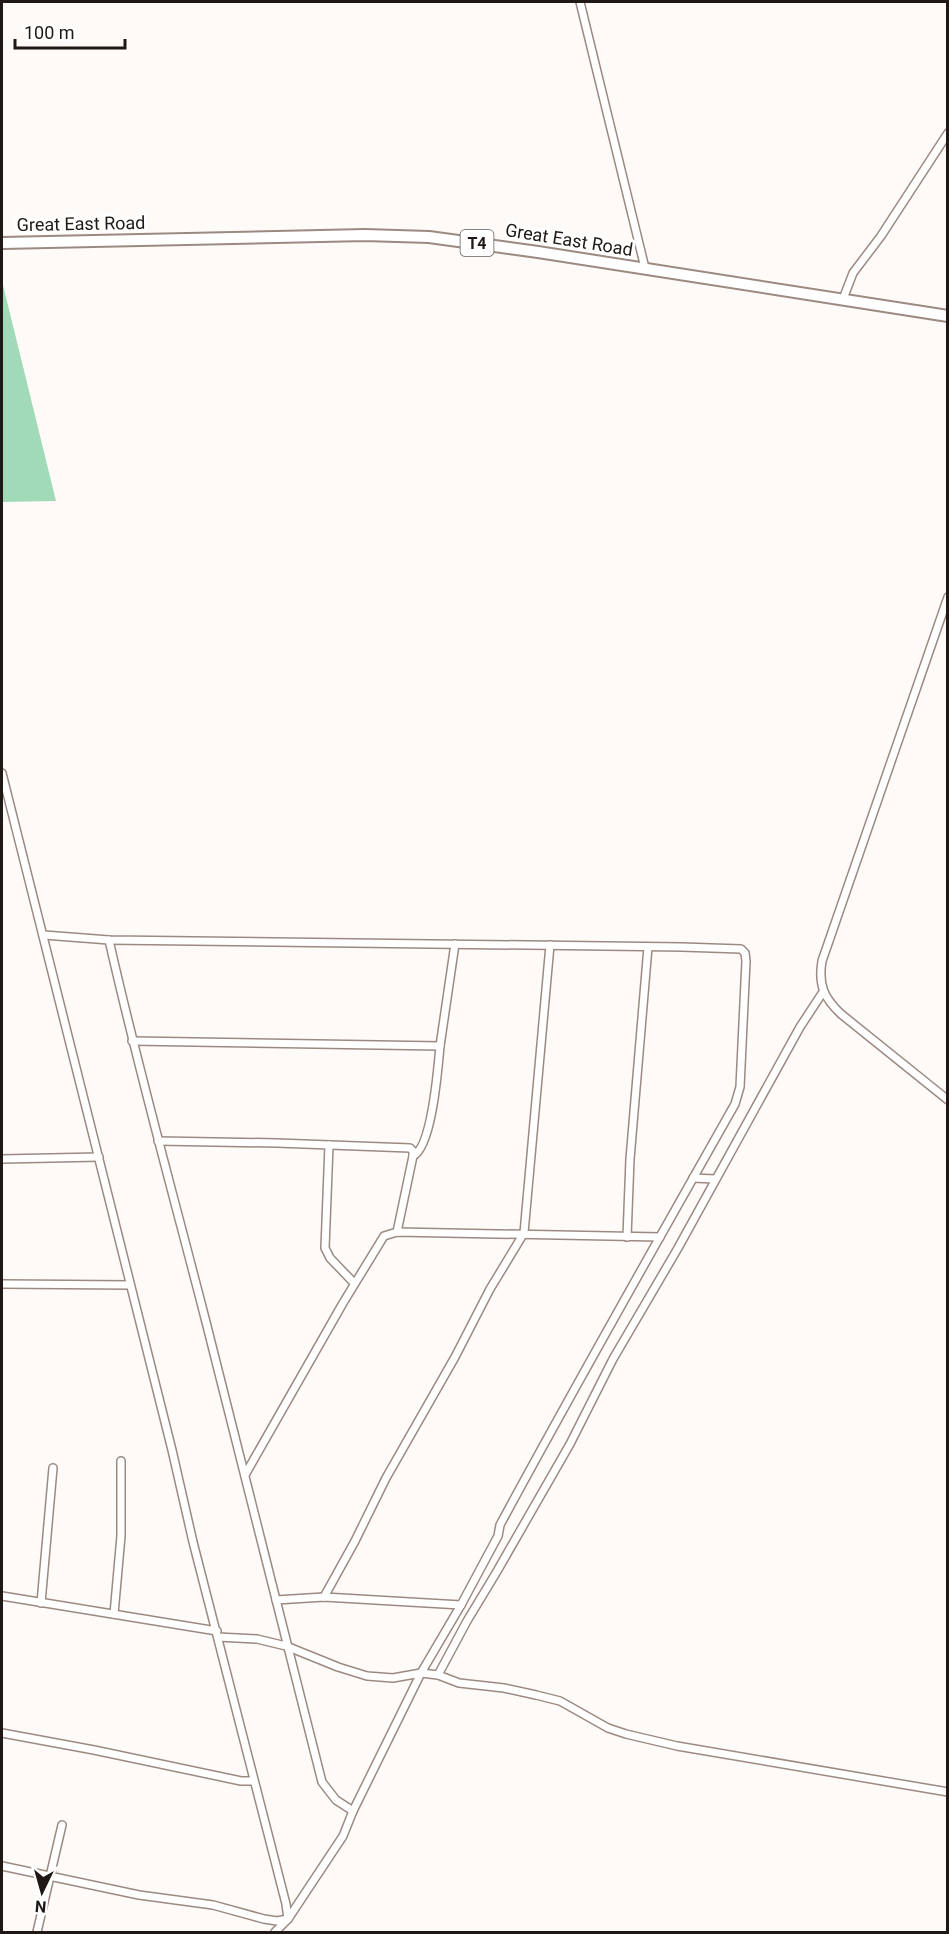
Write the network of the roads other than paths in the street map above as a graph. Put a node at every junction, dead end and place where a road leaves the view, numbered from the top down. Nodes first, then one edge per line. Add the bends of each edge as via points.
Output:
1 (580, 2) edge
2 (948, 133) edge
3 (2, 243) edge
4 (645, 268) junction
5 (843, 299) junction
6 (948, 316) edge
7 (948, 597) edge
8 (2, 773) edge
9 (44, 935) junction
10 (109, 940) junction
11 (455, 944) junction
12 (550, 945) junction
13 (648, 947) junction
14 (823, 992) junction
15 (132, 1041) junction
16 (440, 1046) junction
17 (948, 1100) edge
18 (158, 1141) junction
19 (329, 1144) junction
20 (413, 1156) junction
21 (99, 1157) junction
22 (2, 1159) edge
23 (693, 1178) junction
24 (715, 1179) junction
25 (397, 1232) junction
26 (521, 1235) junction
27 (627, 1237) junction
28 (660, 1237) junction
29 (354, 1283) junction
30 (2, 1284) edge
31 (130, 1285) junction
32 (120, 1461) dead end
33 (52, 1468) dead end
34 (245, 1475) junction
35 (2, 1596) edge
36 (324, 1597) junction
37 (276, 1600) junction
38 (41, 1603) junction
39 (461, 1605) junction
40 (114, 1614) junction
41 (218, 1634) junction
42 (286, 1646) junction
43 (421, 1673) junction
44 (438, 1675) junction
45 (2, 1733) edge
46 (253, 1781) junction
47 (948, 1792) edge
48 (353, 1811) junction
49 (62, 1825) dead end
50 (2, 1866) edge
51 (50, 1877) junction
52 (288, 1919) junction
53 (37, 1932) edge
54 (275, 1932) edge

1 - 4 street
2 - 5 street via 853,273
3 - 4 highway, Great East Road / T4 via 399,235 474,242
4 - 5 highway, Great East Road / T4
5 - 6 highway, Great East Road / T4
7 - 14 street via 822,961
8 - 9 street
9 - 10 street
9 - 21 street
10 - 11 street
10 - 15 street
11 - 12 street
11 - 16 street
12 - 13 street
12 - 26 street via 525,1229
13 - 23 street via 741,949 745,953 740,1087 735,1104
13 - 27 street
14 - 17 street via 841,1014
14 - 24 street
15 - 16 street
15 - 18 street
16 - 20 street via 433,1107 423,1146
18 - 19 street
18 - 34 street
19 - 20 street via 410,1148
19 - 29 street via 325,1248
20 - 25 street
21 - 22 street
21 - 31 street
23 - 24 street
23 - 28 street
24 - 44 street
25 - 26 street
25 - 29 street via 384,1236
26 - 27 street
26 - 36 street
27 - 28 street
28 - 39 street via 547,1439
29 - 34 street
30 - 31 street
31 - 41 street
32 - 40 street via 121,1536
33 - 38 street
34 - 37 street
35 - 38 street
36 - 37 street
36 - 39 street
37 - 42 street
38 - 40 street
39 - 43 street
40 - 41 street
41 - 42 street
41 - 46 street
42 - 43 street via 367,1676 393,1678
42 - 48 street via 322,1782 336,1800
43 - 44 street
43 - 48 street
44 - 47 street via 459,1683 560,1701 626,1734
45 - 46 street
46 - 52 street
48 - 52 street via 330,1858
49 - 51 street
50 - 51 street
51 - 52 street via 213,1905 264,1919
51 - 53 street
52 - 54 street

